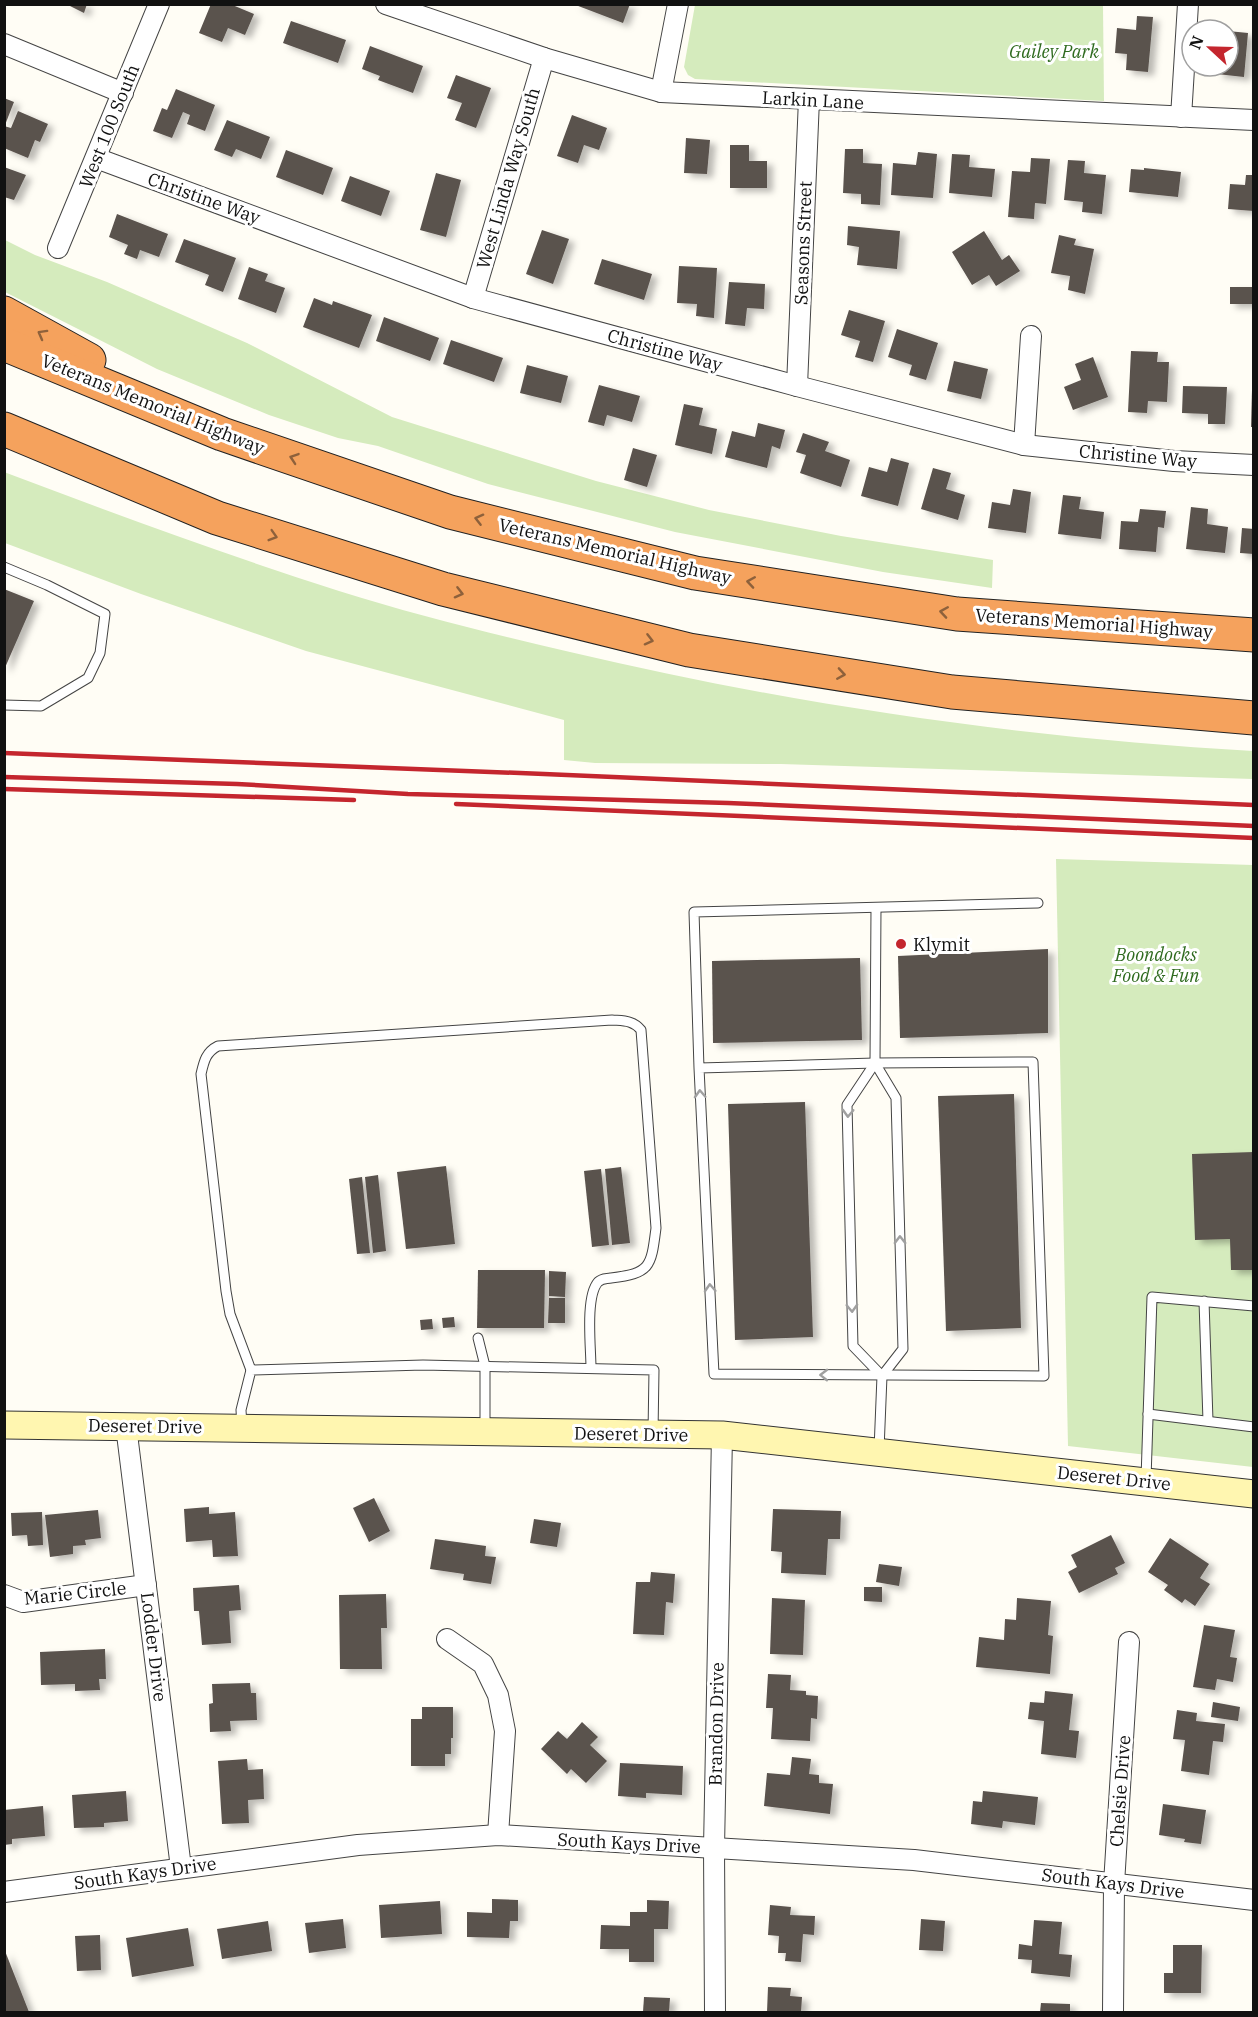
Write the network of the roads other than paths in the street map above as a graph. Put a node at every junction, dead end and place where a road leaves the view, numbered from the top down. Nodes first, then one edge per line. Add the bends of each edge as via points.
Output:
1 (159, 4) edge
2 (386, 4) edge
3 (678, 4) edge
4 (1188, 4) edge
5 (4, 44) edge
6 (544, 58) junction
7 (661, 92) junction
8 (123, 93) junction
9 (809, 99) junction
10 (1181, 117) junction
11 (1254, 120) edge
12 (96, 158) junction
13 (58, 248) dead end
14 (473, 298) junction
15 (4, 313) edge
16 (1031, 336) dead end
17 (4, 345) edge
18 (797, 386) junction
19 (4, 429) edge
20 (222, 434) junction
21 (4, 445) edge
22 (1024, 445) junction
23 (1254, 465) edge
24 (217, 519) junction
25 (4, 567) edge
26 (1254, 635) edge
27 (4, 705) edge
28 (1254, 718) edge
29 (1038, 903) dead end
30 (876, 908) junction
31 (875, 1064) junction
32 (699, 1068) junction
33 (1204, 1301) junction
34 (1254, 1306) edge
35 (478, 1338) dead end
36 (485, 1366) junction
37 (591, 1368) junction
38 (250, 1370) junction
39 (882, 1376) junction
40 (1148, 1414) junction
41 (1208, 1421) junction
42 (4, 1425) edge
43 (126, 1426) junction
44 (1254, 1427) edge
45 (242, 1428) junction
46 (485, 1432) junction
47 (653, 1434) junction
48 (722, 1435) junction
49 (879, 1452) junction
50 (1146, 1482) junction
51 (1254, 1494) edge
52 (146, 1586) junction
53 (4, 1595) edge
54 (447, 1639) dead end
55 (1129, 1642) dead end
56 (498, 1835) junction
57 (714, 1848) junction
58 (181, 1868) junction
59 (1114, 1884) junction
60 (4, 1892) edge
61 (1254, 1900) edge
62 (715, 2013) edge
63 (1113, 2013) edge

1 - 8 street, West 100 South
2 - 6 street, Larkin Lane
3 - 7 street
4 - 10 street
5 - 8 street
6 - 7 street, Larkin Lane
6 - 14 street, West Linda Way South
7 - 9 street, Larkin Lane
8 - 12 street, West 100 South
9 - 10 street, Larkin Lane
9 - 18 street, Seasons Street
10 - 11 street, Larkin Lane
12 - 13 street, West 100 South
12 - 14 street, Christine Way
14 - 18 street, Christine Way
20 -> 15 highway
16 - 22 street
17 - 20 highway, Veterans Memorial Highway
18 - 22 street, Christine Way
19 - 24 highway
26 -> 20 highway, Veterans Memorial Highway via 957,614 695,573 450,512
21 - 24 highway
22 - 23 street, Christine Way
24 -> 28 highway via 443,589 689,650 952,692
25 - 27 lane via 105,614 100,653 88,678 41,706
29 - 30 lane
30 - 31 lane
30 - 32 lane via 694,912
31 - 32 lane
39 -> 31 lane via 903,1349 896,1098
31 -> 39 lane via 847,1105 853,1346
31 - 39 lane via 1033,1062 1044,1376
39 -> 32 lane via 714,1374
33 - 34 lane
33 - 40 lane via 1152,1297
33 - 41 lane
35 - 36 lane
36 - 37 lane
36 - 38 lane
36 - 46 lane
37 - 38 lane via 591,1301 598,1283 642,1272 653,1248 656,1228 641,1030 627,1021 229,1045 210,1050 201,1074 226,1291
37 - 47 lane via 654,1370
38 - 45 lane via 241,1410
39 - 49 lane
40 - 41 lane
40 - 50 lane
41 - 44 lane
42 - 43 street, Deseret Drive
43 - 45 street, Deseret Drive
43 - 52 street, Lodder Drive
45 - 46 street, Deseret Drive
46 - 47 street, Deseret Drive
47 - 48 street, Deseret Drive
48 - 49 street, Deseret Drive
48 - 57 street, Brandon Drive
49 - 50 street, Deseret Drive
50 - 51 street, Deseret Drive
52 - 53 street, Marie Circle via 23,1602
52 - 58 street, Lodder Drive
54 - 56 street via 483,1664 498,1695 505,1731
55 - 59 street, Chelsie Drive
56 - 57 street, South Kays Drive
56 - 58 street, South Kays Drive via 358,1845
57 - 59 street, South Kays Drive via 914,1860
57 - 62 street, Brandon Drive
58 - 60 street, South Kays Drive
59 - 61 street, South Kays Drive
59 - 63 street, Chelsie Drive

